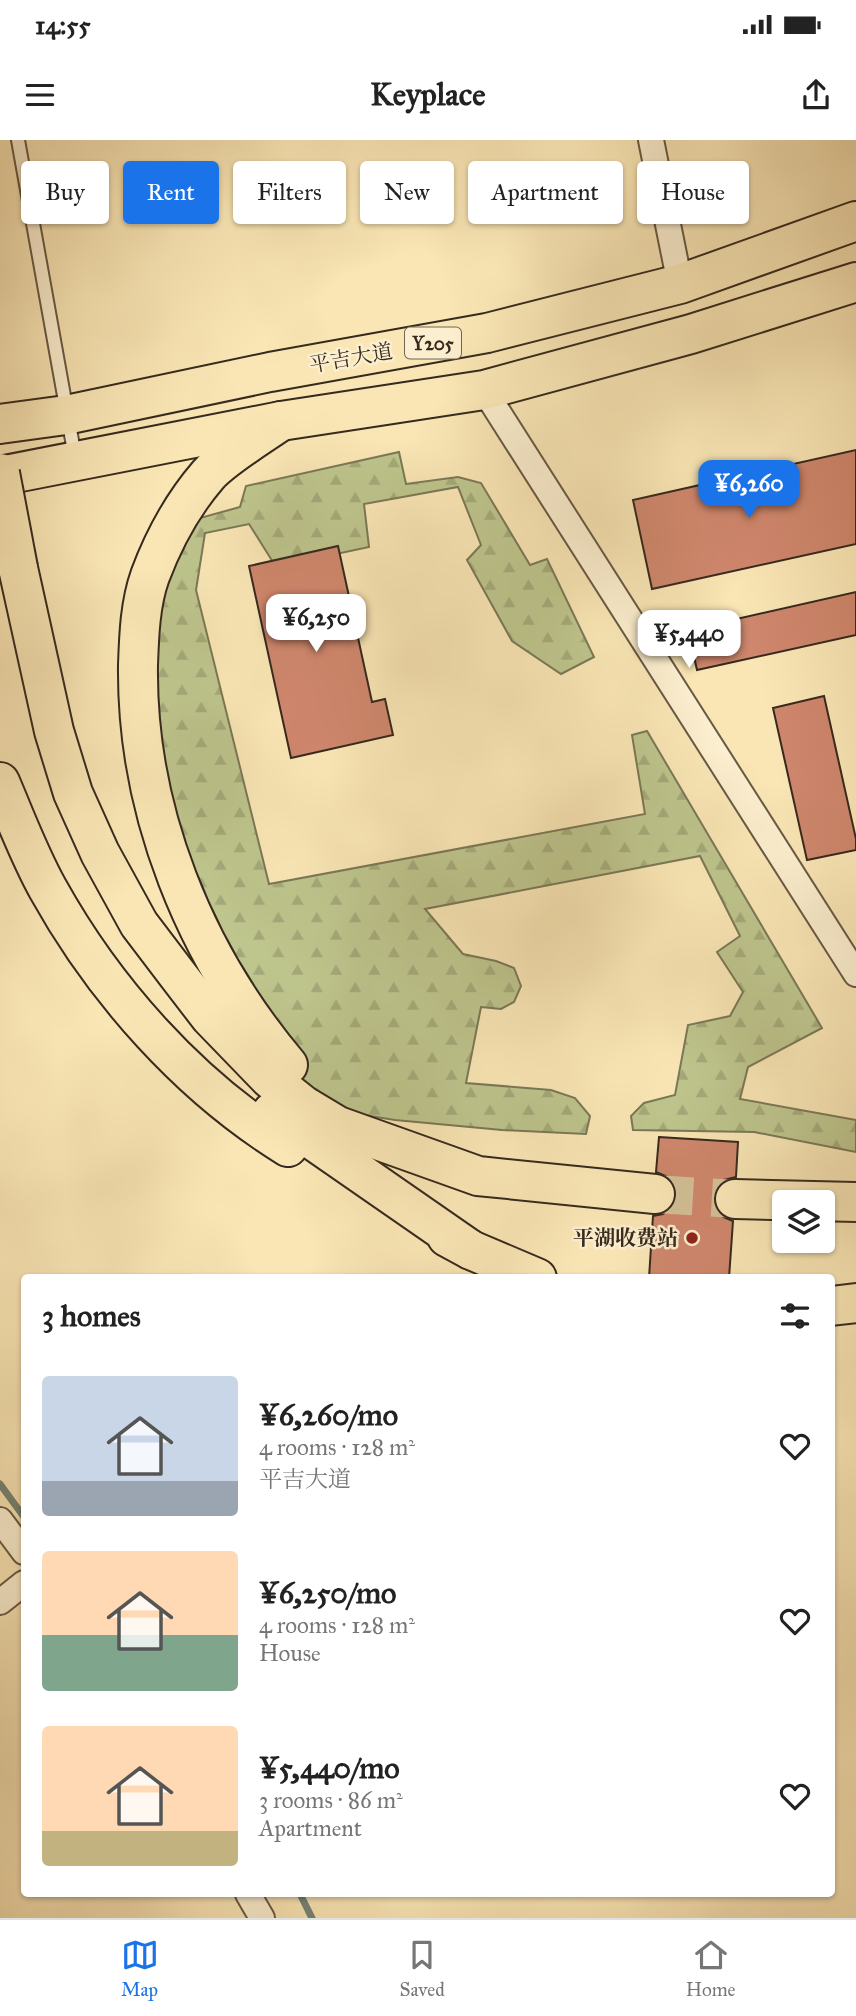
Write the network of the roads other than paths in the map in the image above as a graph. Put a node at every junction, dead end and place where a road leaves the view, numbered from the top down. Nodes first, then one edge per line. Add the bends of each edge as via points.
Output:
1 (18, 140) edge
2 (651, 140) edge
3 (856, 221) edge
4 (856, 282) edge
5 (680, 284) junction
6 (484, 390) junction
7 (66, 415) junction
8 (281, 421) junction
9 (0, 424) edge
10 (76, 461) junction
11 (0, 475) edge
12 (0, 604) edge
13 (0, 782) edge
14 (856, 974) edge
15 (478, 1176) junction
16 (655, 1194) tunnel mouth
17 (734, 1199) tunnel mouth
18 (856, 1202) edge
19 (471, 1250) junction
20 (528, 1274) edge
21 (856, 1303) edge
22 (835, 1306) edge
23 (0, 1520) edge
24 (21, 1548) edge
25 (21, 1585) edge
26 (0, 1602) edge
27 (250, 1897) edge
28 (262, 1918) edge

1 - 7 lane
2 - 5 street
3 - 5 main road, 平吉大道 / Y205
4 - 6 main road via 691,334
5 - 7 main road, 平吉大道 / Y205 via 487,334 270,372
6 - 8 main road
6 - 14 street
7 - 9 main road, 平吉大道 / Y205
7 - 10 lane
8 - 10 main road
8 - 15 main road via 209,474 174,523 149,578 139,631 138,688 151,794 193,915 223,976 295,1074 338,1110 373,1131
10 - 11 main road
11 - 15 main road, bridge via 54,730 73,793 139,924 210,1017 269,1078 303,1105 338,1126
12 - 19 main road via 50,802 77,864 118,937 191,1034 252,1096
13 - 19 main road via 48,888 95,962 169,1052 268,1135
15 - 16 main road
17 - 18 main road
19 - 20 main road
21 - 22 main road
23 - 24 street
25 - 26 street
27 - 28 street

